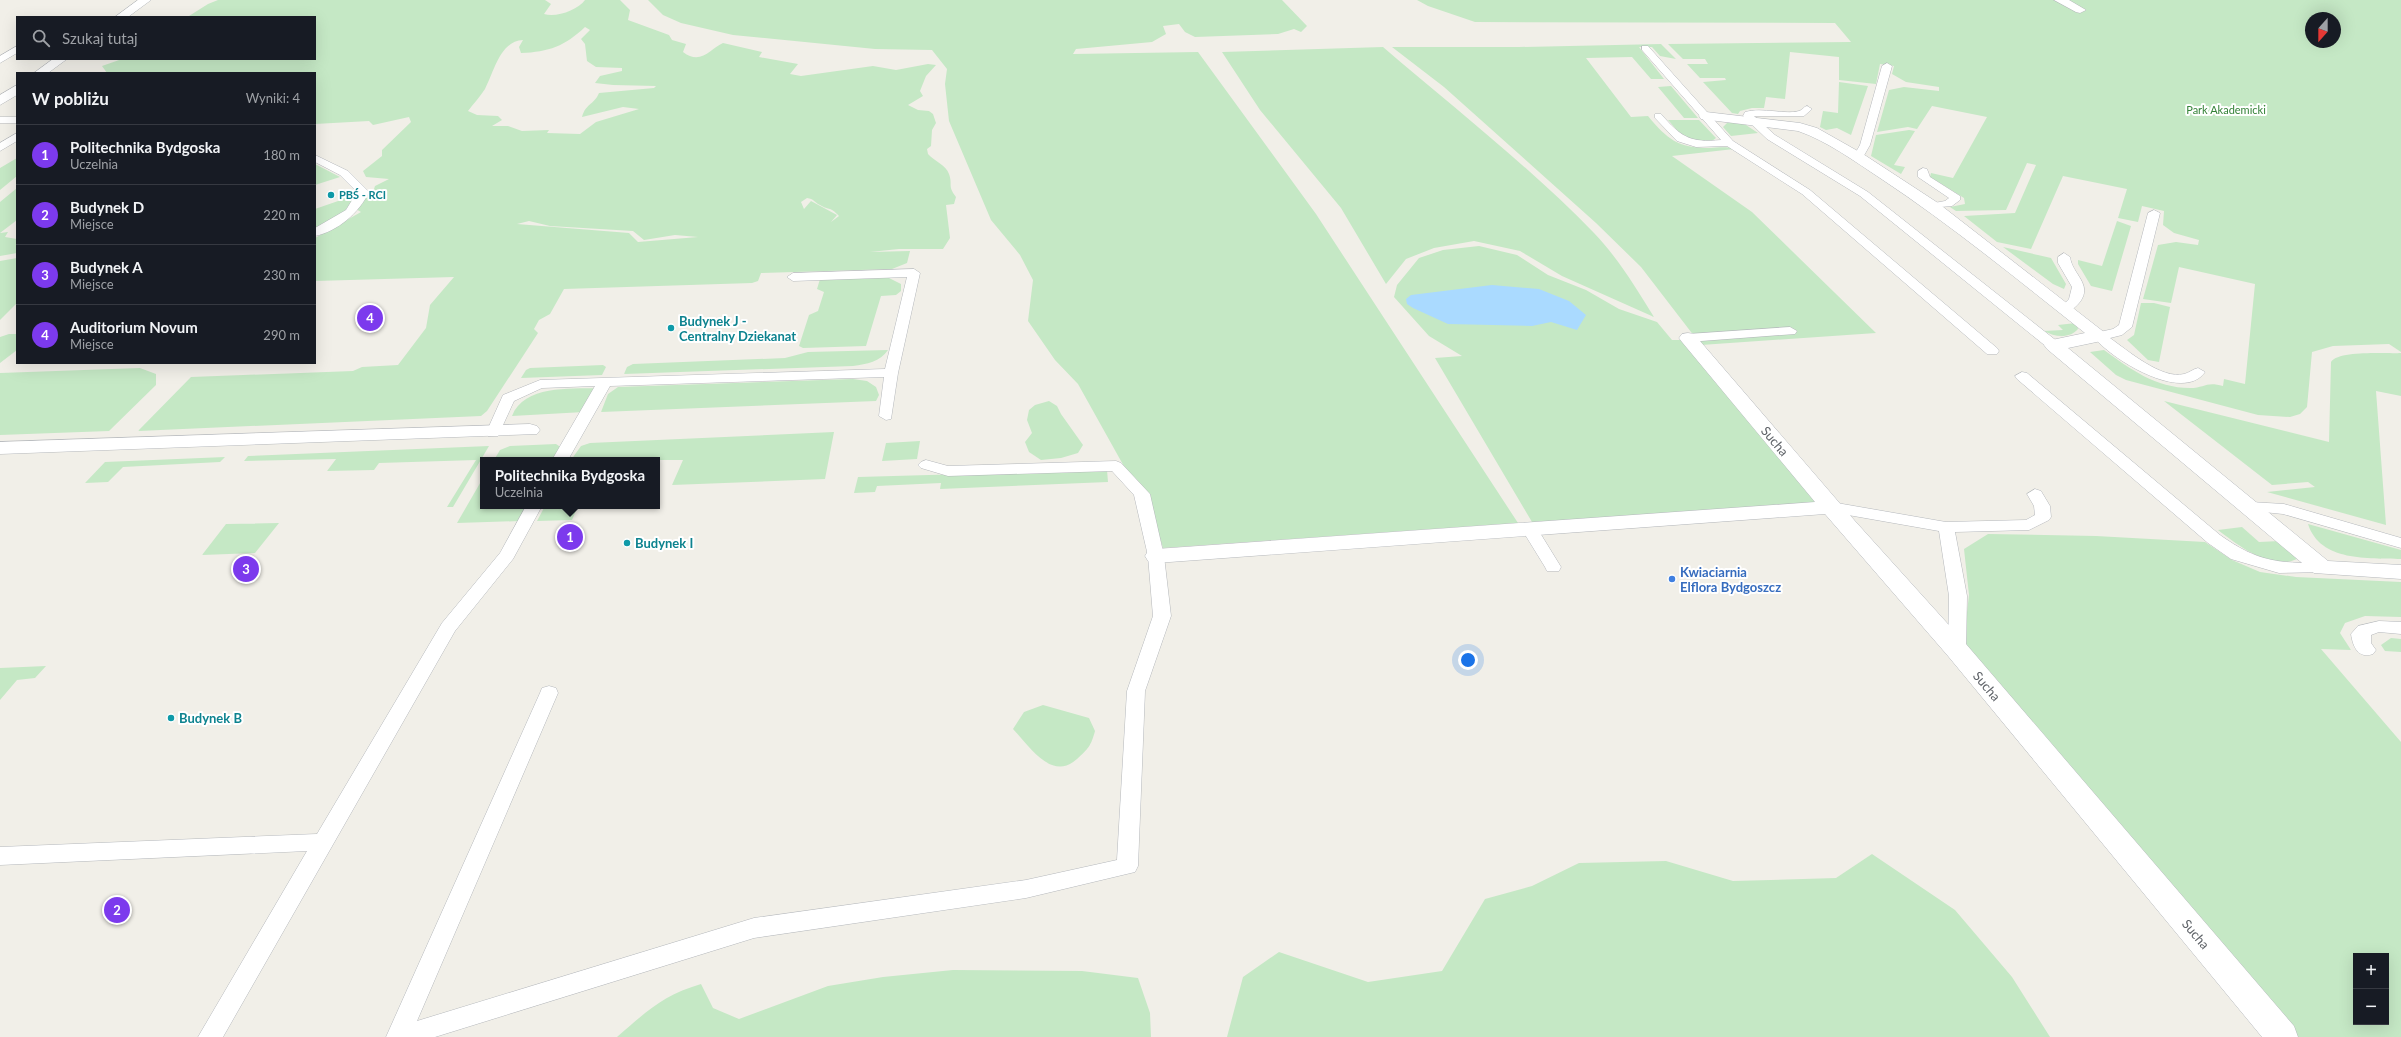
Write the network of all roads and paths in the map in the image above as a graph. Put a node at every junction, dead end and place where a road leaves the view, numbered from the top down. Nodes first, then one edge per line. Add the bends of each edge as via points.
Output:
1 (145, 0) edge
2 (2060, 0) edge
3 (2080, 10) dead end
4 (122, 16) edge
5 (1645, 48) dead end
6 (16, 50) edge
7 (0, 60) edge
8 (60, 60) edge
9 (1887, 66) dead end
10 (42, 72) edge
11 (16, 90) edge
12 (0, 101) edge
13 (1807, 109) dead end
14 (1658, 116) dead end
15 (1706, 116) junction
16 (0, 120) edge
17 (16, 120) edge
18 (1750, 121) junction
19 (16, 137) edge
20 (1729, 143) junction
21 (0, 148) edge
22 (1858, 157) junction
23 (316, 158) edge
24 (1923, 171) dead end
25 (1933, 206) junction
26 (2154, 213) dead end
27 (316, 232) edge
28 (2064, 257) dead end
29 (793, 277) dead end
30 (2065, 309) junction
31 (1790, 331) dead end
32 (2100, 336) junction
33 (1688, 338) joint
34 (2053, 345) junction
35 (1992, 351) dead end
36 (2198, 372) dead end
37 (890, 373) junction
38 (2022, 376) dead end
39 (605, 382) junction
40 (886, 416) dead end
41 (530, 430) dead end
42 (493, 433) junction
43 (0, 448) edge
44 (562, 457) edge
45 (926, 465) dead end
46 (2035, 494) dead end
47 (1831, 507) junction
48 (2250, 507) junction
49 (532, 509) edge
50 (1946, 527) junction
51 (1530, 528) junction
52 (2401, 543) edge
53 (1156, 556) junction
54 (1553, 567) dead end
55 (2322, 568) junction
56 (2401, 572) edge
57 (2401, 628) edge
58 (1957, 650) junction
59 (2367, 650) dead end
60 (549, 693) dead end
61 (323, 842) junction
62 (0, 856) edge
63 (210, 1037) edge
64 (399, 1037) edge
65 (2282, 1037) edge

1 - 4 street
2 - 3 street
5 - 15 lane
6 - 7 lane
8 - 10 street
9 - 22 lane via 1865,145
11 - 12 street
13 - 18 lane via 1804,113 1798,114 1754,112 1748,114
14 - 20 lane via 1676,138 1686,142
15 - 18 street
15 - 20 lane
16 - 17 lane
18 - 22 street via 1812,131
18 - 34 lane via 1771,137 1864,194
19 - 21 lane
20 - 35 lane via 1806,192
22 - 25 street
23 - 27 lane via 344,172 363,192 349,213
24 - 25 lane via 1922,175 1926,179 1956,198 1948,204
25 - 30 street
26 - 32 lane via 2125,326 2117,332
28 - 30 lane via 2064,264 2078,284 2074,302
29 - 37 lane via 914,273
30 - 32 street
31 - 33 lane
32 - 34 street
32 - 36 lane via 2141,368 2152,373 2181,378 2192,377
33 - 47 street, Sucha
34 - 48 street
37 - 39 lane
37 - 40 lane
38 - 55 lane via 2214,539 2237,555 2279,568
39 - 42 lane via 540,384 508,398
39 - 44 lane
41 - 42 street
42 - 43 street
45 - 53 lane via 948,471 1116,466 1142,494
46 - 50 lane via 2042,506 2043,517 2029,525
47 - 50 lane
47 - 51 street
47 - 58 street, Sucha
48 - 52 lane via 2284,509
48 - 55 street
49 - 61 lane via 507,555 448,627
50 - 58 lane via 1958,596
51 - 53 street
51 - 54 lane
53 - 64 lane via 1162,616 1136,692 1127,866 1026,889 754,928
55 - 56 street
57 - 59 lane via 2374,626 2365,629 2360,634 2362,645
58 - 65 street, Sucha
60 - 64 lane
61 - 62 lane
61 - 63 lane

